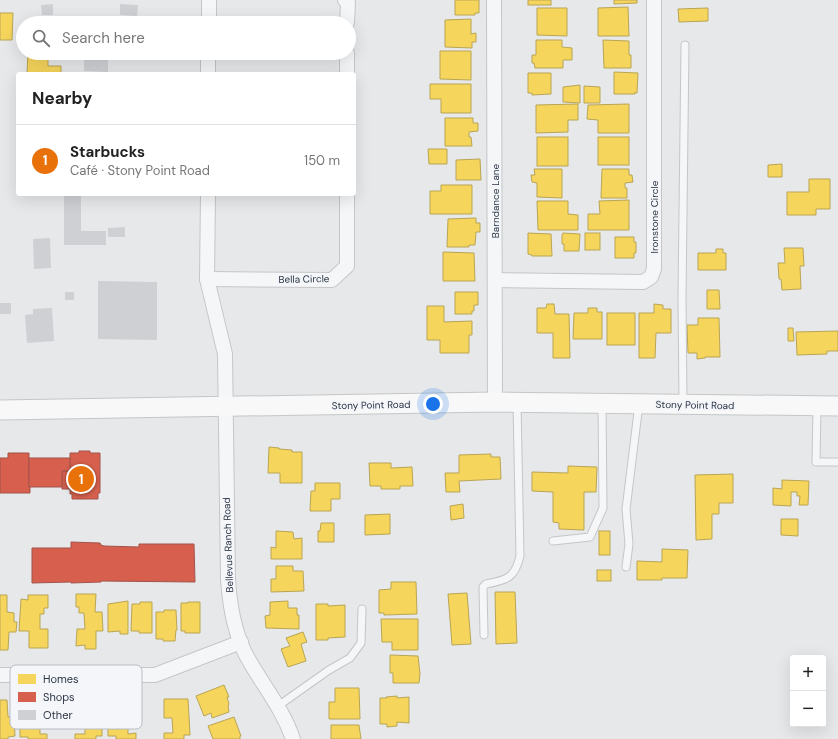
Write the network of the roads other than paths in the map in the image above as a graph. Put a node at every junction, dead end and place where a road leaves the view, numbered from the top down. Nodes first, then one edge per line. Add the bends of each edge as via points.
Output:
1 (209, 0) edge
2 (345, 0) edge
3 (494, 0) edge
4 (654, 0) edge
5 (209, 16) edge
6 (348, 16) edge
7 (686, 45) dead end
8 (208, 60) edge
9 (347, 60) edge
10 (208, 72) edge
11 (347, 72) edge
12 (208, 196) edge
13 (347, 196) edge
14 (207, 279) junction
15 (495, 280) junction
16 (495, 402) junction
17 (517, 403) junction
18 (602, 404) junction
19 (639, 404) junction
20 (683, 404) junction
21 (817, 406) junction
22 (838, 406) edge
23 (226, 407) junction
24 (0, 410) edge
25 (838, 462) edge
26 (553, 541) dead end
27 (626, 567) dead end
28 (362, 609) dead end
29 (484, 635) dead end
30 (241, 642) junction
31 (142, 675) edge
32 (278, 706) junction
33 (293, 739) edge

1 - 5 street
2 - 6 street via 348,3
3 - 15 street, Barndance Lane
4 - 15 street, Ironstone Circle via 654,269 651,277 644,282
7 - 20 lane
8 - 10 street
9 - 11 street
12 - 14 street
13 - 14 street, Bella Circle via 347,266 332,280
14 - 23 street via 225,354
15 - 16 street, Barndance Lane
16 - 17 main road, Stony Point Road
16 - 23 main road, Stony Point Road
17 - 18 main road, Stony Point Road
17 - 29 lane via 520,556 514,573 506,579 483,587
18 - 19 main road, Stony Point Road
18 - 26 lane via 603,508 590,537
19 - 20 main road, Stony Point Road
19 - 27 lane via 626,509 629,544
20 - 21 main road, Stony Point Road
21 - 22 main road, Stony Point Road
21 - 25 lane via 816,462
23 - 24 main road, Stony Point Road
23 - 30 street, Bellevue Ranch Road via 229,600
28 - 32 lane via 361,643 350,658
30 - 31 street via 155,675
30 - 32 street, Bellevue Ranch Road via 249,661
32 - 33 street, Bellevue Ranch Road

